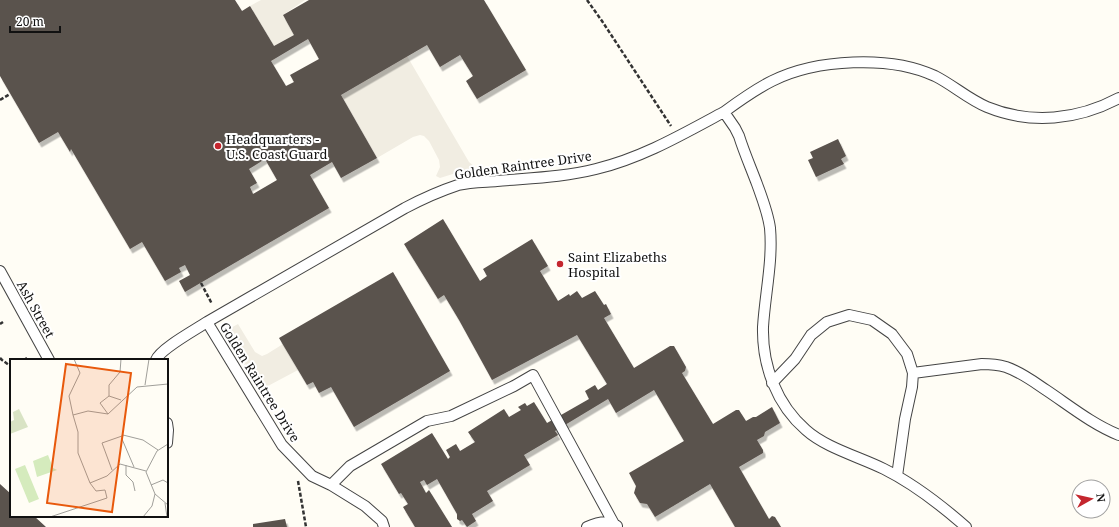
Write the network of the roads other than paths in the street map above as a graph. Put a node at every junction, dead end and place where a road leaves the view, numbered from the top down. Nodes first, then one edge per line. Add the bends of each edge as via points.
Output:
1 (1119, 98) edge
2 (724, 112) junction
3 (0, 271) edge
4 (207, 322) junction
5 (48, 359) edge
6 (156, 359) edge
7 (913, 373) junction
8 (772, 383) junction
9 (1119, 435) edge
10 (897, 476) junction
11 (331, 485) junction
12 (616, 525) edge
13 (384, 527) edge
14 (587, 527) edge
15 (966, 527) edge

1 - 2 lane, Golden Raintree Drive via 1090,111 1031,118 1008,114 986,106 935,76 921,71 868,62 828,65 791,73 747,95
2 - 4 lane, Golden Raintree Drive via 638,155 596,169 459,185 431,195
2 - 8 lane via 735,128 770,226 763,336
3 - 5 lane, Ash Street
4 - 6 lane
4 - 11 lane, Golden Raintree Drive via 282,445 312,476
7 - 8 lane via 907,354 892,334 872,320 849,315 828,322 811,335 795,359
7 - 9 lane via 982,364 1007,367 1034,382 1094,423
7 - 10 lane
8 - 10 lane via 791,414 814,437
10 - 15 lane
11 - 12 lane via 350,466 426,421 451,416 533,375
11 - 13 lane, Golden Raintree Drive via 365,506 382,521
12 - 14 lane via 606,522

